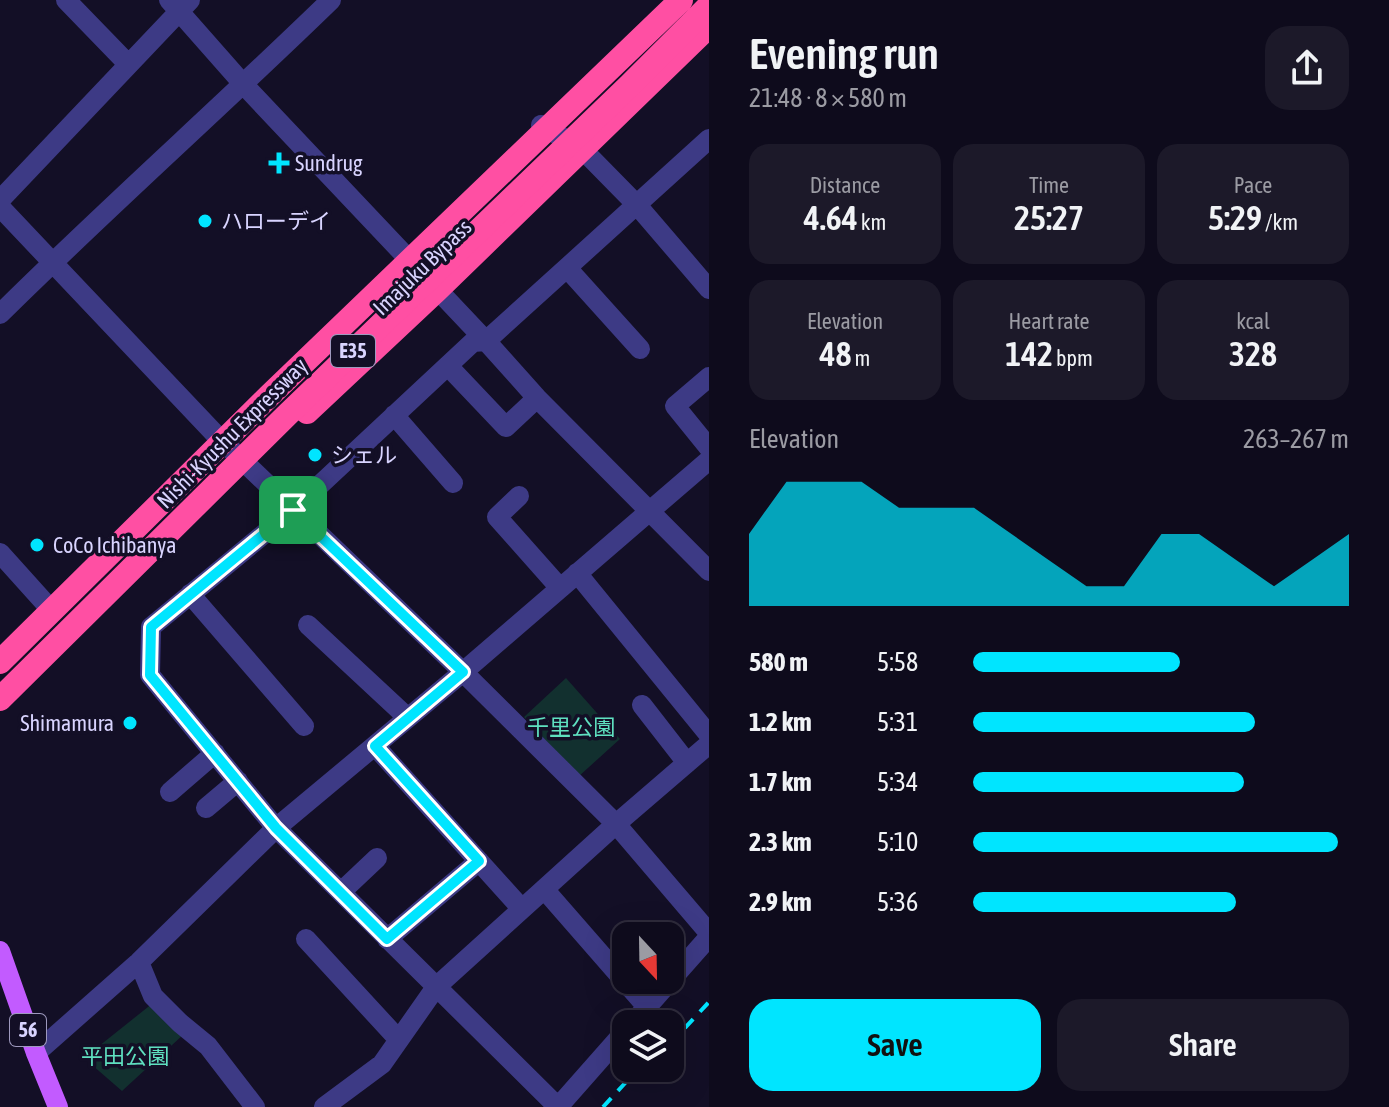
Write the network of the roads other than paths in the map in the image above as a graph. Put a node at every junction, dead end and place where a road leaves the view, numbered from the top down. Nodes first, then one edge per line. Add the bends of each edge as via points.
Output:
1 (66, 0) edge
2 (331, 0) edge
3 (666, 0) edge
4 (681, 0) edge
5 (179, 4) edge
6 (709, 6) edge
7 (709, 26) edge
8 (128, 64) junction
9 (244, 85) junction
10 (541, 125) junction
11 (709, 139) edge
12 (582, 149) junction
13 (0, 200) edge
14 (637, 205) junction
15 (0, 207) edge
16 (406, 256) junction
17 (52, 263) junction
18 (567, 268) junction
19 (709, 289) edge
20 (437, 290) junction
21 (0, 314) edge
22 (486, 341) junction
23 (640, 349) dead end
24 (448, 366) junction
25 (709, 377) edge
26 (537, 398) junction
27 (394, 415) junction
28 (217, 436) junction
29 (709, 448) edge
30 (709, 460) edge
31 (248, 467) junction
32 (453, 483) dead end
33 (519, 496) dead end
34 (293, 510) junction
35 (648, 511) junction
36 (0, 553) edge
37 (706, 563) edge
38 (577, 573) junction
39 (560, 588) junction
40 (190, 594) junction
41 (45, 603) junction
42 (308, 625) dead end
43 (0, 647) edge
44 (0, 662) edge
45 (463, 672) junction
46 (0, 699) edge
47 (642, 705) dead end
48 (0, 714) edge
49 (408, 718) junction
50 (304, 726) dead end
51 (709, 735) edge
52 (709, 744) edge
53 (375, 746) junction
54 (215, 753) junction
55 (687, 763) junction
56 (238, 781) junction
57 (170, 792) dead end
58 (206, 808) dead end
59 (616, 824) junction
60 (276, 828) junction
61 (377, 858) dead end
62 (479, 861) junction
63 (544, 889) junction
64 (341, 892) junction
65 (522, 909) junction
66 (709, 935) edge
67 (306, 939) dead end
68 (387, 939) junction
69 (0, 951) edge
70 (139, 962) junction
71 (436, 987) junction
72 (647, 1007) junction
73 (644, 1010) edge
74 (399, 1040) junction
75 (612, 1046) edge
76 (36, 1053) junction
77 (58, 1107) edge
78 (255, 1107) edge
79 (324, 1107) edge

1 - 8 street
2 - 9 street
3 - 10 highway, Imajuku Bypass
4 - 44 highway, Nishi-Kyushu Expressway / E35, bridge
5 - 8 street
5 - 9 street
6 - 46 highway, Nishi-Kyushu Expressway / E35, bridge
7 - 12 highway, Imajuku Bypass
8 - 13 street
9 - 16 street
9 - 17 street
10 - 12 street
10 - 16 highway, Imajuku Bypass
11 - 14 street
12 - 14 street
12 - 20 highway, Imajuku Bypass
14 - 18 street
14 - 19 street
15 - 17 street
16 - 20 street
16 - 28 highway, Imajuku Bypass
17 - 21 street
17 - 28 street
18 - 22 street
18 - 23 street
20 - 22 street
20 - 31 highway, Imajuku Bypass
22 - 24 street via 473,342
22 - 26 street
24 - 26 street via 506,427
24 - 27 street
25 - 29 street via 675,406
26 - 35 street
27 - 32 street
27 - 34 street
28 - 31 street
28 - 41 highway, Imajuku Bypass
30 - 35 street
31 - 34 street
31 - 48 highway, Imajuku Bypass
33 - 39 street via 497,517
34 - 40 street
34 - 45 street
35 - 37 street
35 - 38 street
36 - 41 street
38 - 39 street
38 - 51 street
39 - 45 street
40 - 50 street
40 - 54 street via 151,627 150,675
41 - 43 highway, Imajuku Bypass
42 - 49 street
45 - 49 street
45 - 59 street
47 - 55 street
49 - 53 street
52 - 55 street
53 - 60 street
53 - 62 street
54 - 56 street
54 - 57 street
55 - 59 street
56 - 58 street
56 - 60 street
59 - 63 street
59 - 66 street
60 - 64 street
60 - 70 street
61 - 64 street
62 - 65 street
62 - 68 street
63 - 65 street
63 - 72 street
64 - 68 street
65 - 71 street
66 - 72 street
67 - 74 street
68 - 71 street
69 - 76 main road, 56
70 - 76 street
70 - 78 street via 153,996 208,1046
71 - 74 street
71 - 75 street via 558,1107
72 - 73 street
74 - 79 street via 382,1064
76 - 77 main road, 56

